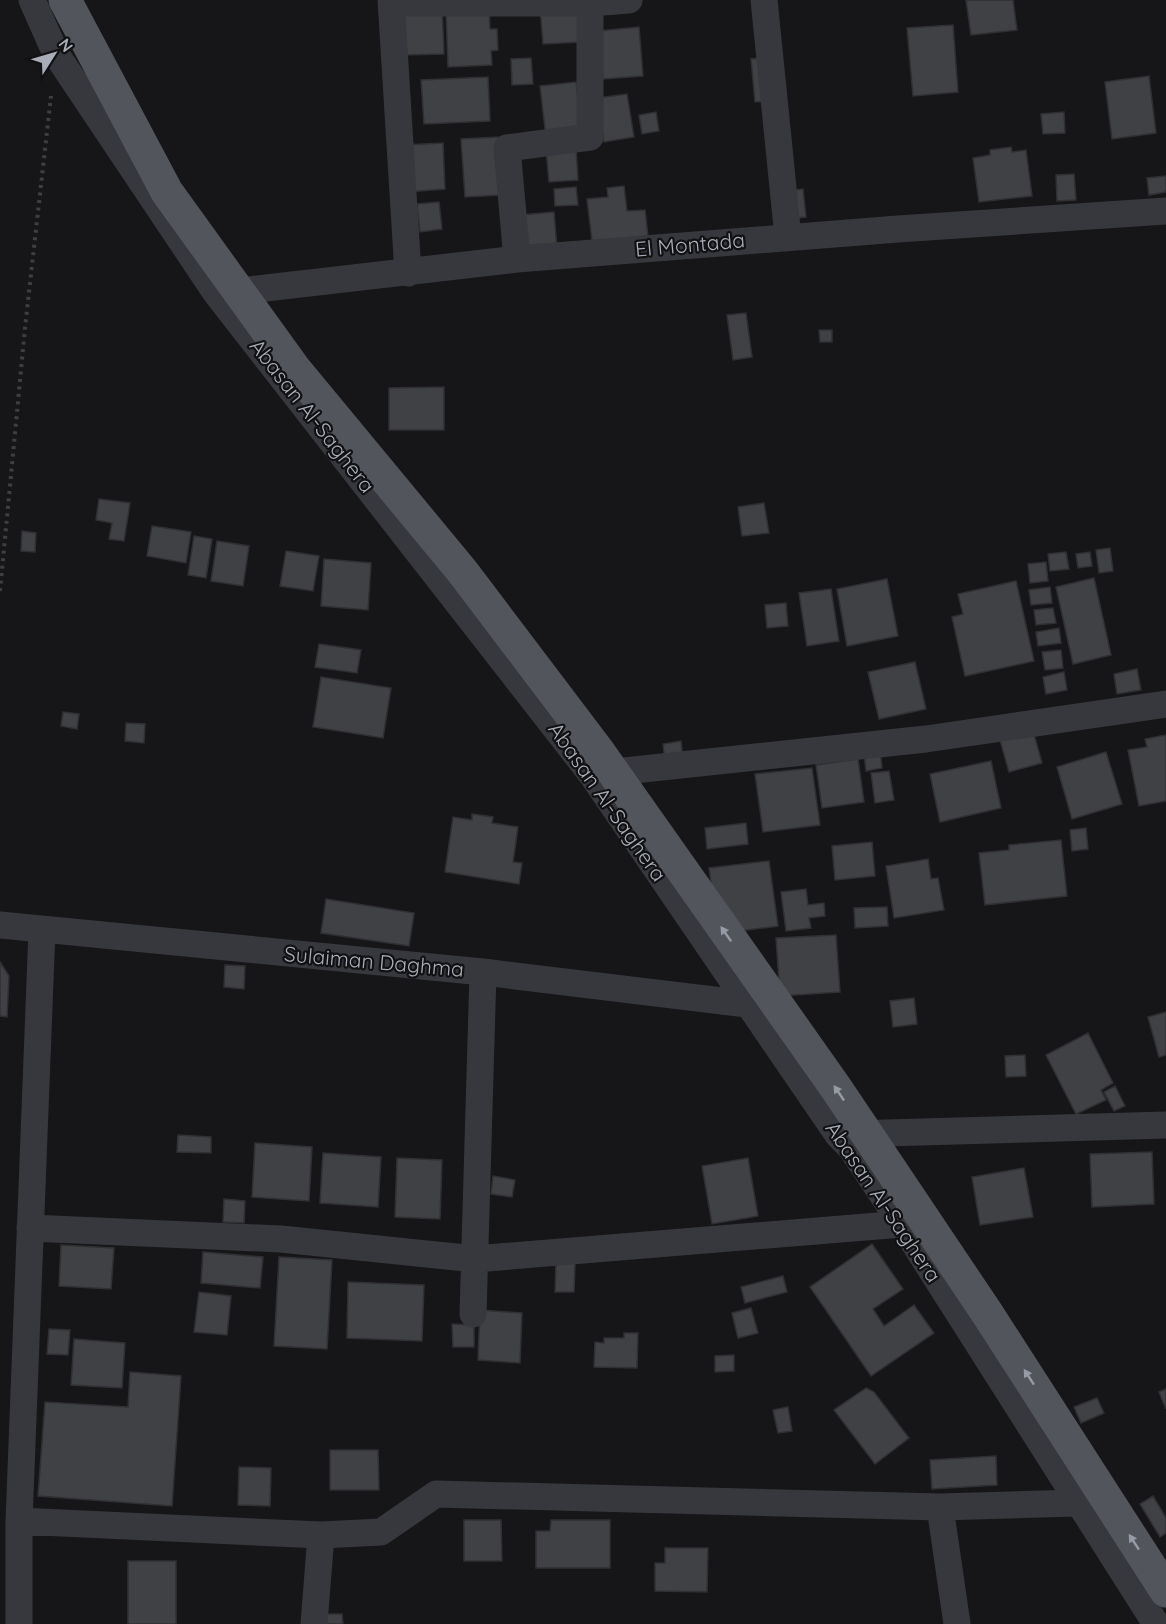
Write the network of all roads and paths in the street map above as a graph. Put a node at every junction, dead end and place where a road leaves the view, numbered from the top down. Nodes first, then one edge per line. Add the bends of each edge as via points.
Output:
1 (32, 0) edge
2 (65, 0) edge
3 (629, 0) edge
4 (764, 0) edge
5 (391, 1) edge
6 (590, 3) junction
7 (56, 54) junction
8 (1166, 211) edge
9 (788, 237) junction
10 (517, 259) junction
11 (408, 273) junction
12 (227, 292) junction
13 (0, 591) edge
14 (1166, 704) edge
15 (603, 773) junction
16 (0, 925) edge
17 (42, 930) junction
18 (483, 972) junction
19 (747, 1004) junction
20 (1166, 1125) edge
21 (852, 1134) junction
22 (902, 1224) junction
23 (30, 1228) junction
24 (475, 1259) junction
25 (473, 1314) dead end
26 (1077, 1503) junction
27 (940, 1507) junction
28 (19, 1521) junction
29 (321, 1535) junction
30 (1166, 1591) edge
31 (19, 1624) edge
32 (314, 1624) edge
33 (957, 1624) edge
34 (1156, 1624) edge

1 - 7 street, Abasan Al-Saghera
2 - 12 main road, Abasan Al-Saghera via 167,192
3 - 6 street
4 - 9 street
5 - 6 street
5 - 11 street
6 - 10 street via 590,137 507,148
7 - 12 street, Abasan Al-Saghera
7 - 13 path
8 - 9 street, El Montada
9 - 10 street, El Montada
10 - 11 street, El Montada
11 - 12 street, El Montada
12 - 15 main road, Abasan Al-Saghera via 462,571 545,677
14 - 15 street via 926,739
15 - 19 street, Abasan Al-Saghera
21 -> 15 main road, Abasan Al-Saghera
16 - 17 street, Sulaiman Daghma
17 - 18 street, Sulaiman Daghma
17 - 23 street
18 - 19 street, Sulaiman Daghma
18 - 24 street
19 - 21 street, Abasan Al-Saghera
20 - 21 street
21 - 22 street, Abasan Al-Saghera via 851,1148
30 -> 21 main road, Abasan Al-Saghera via 987,1313
22 - 24 street
22 - 26 street, Abasan Al-Saghera
23 - 24 street via 281,1239
23 - 28 street
24 - 25 street
26 - 27 street
26 - 34 street, Abasan Al-Saghera
27 - 29 street via 436,1494 381,1532
27 - 33 street
28 - 29 street
28 - 31 street
29 - 32 street

